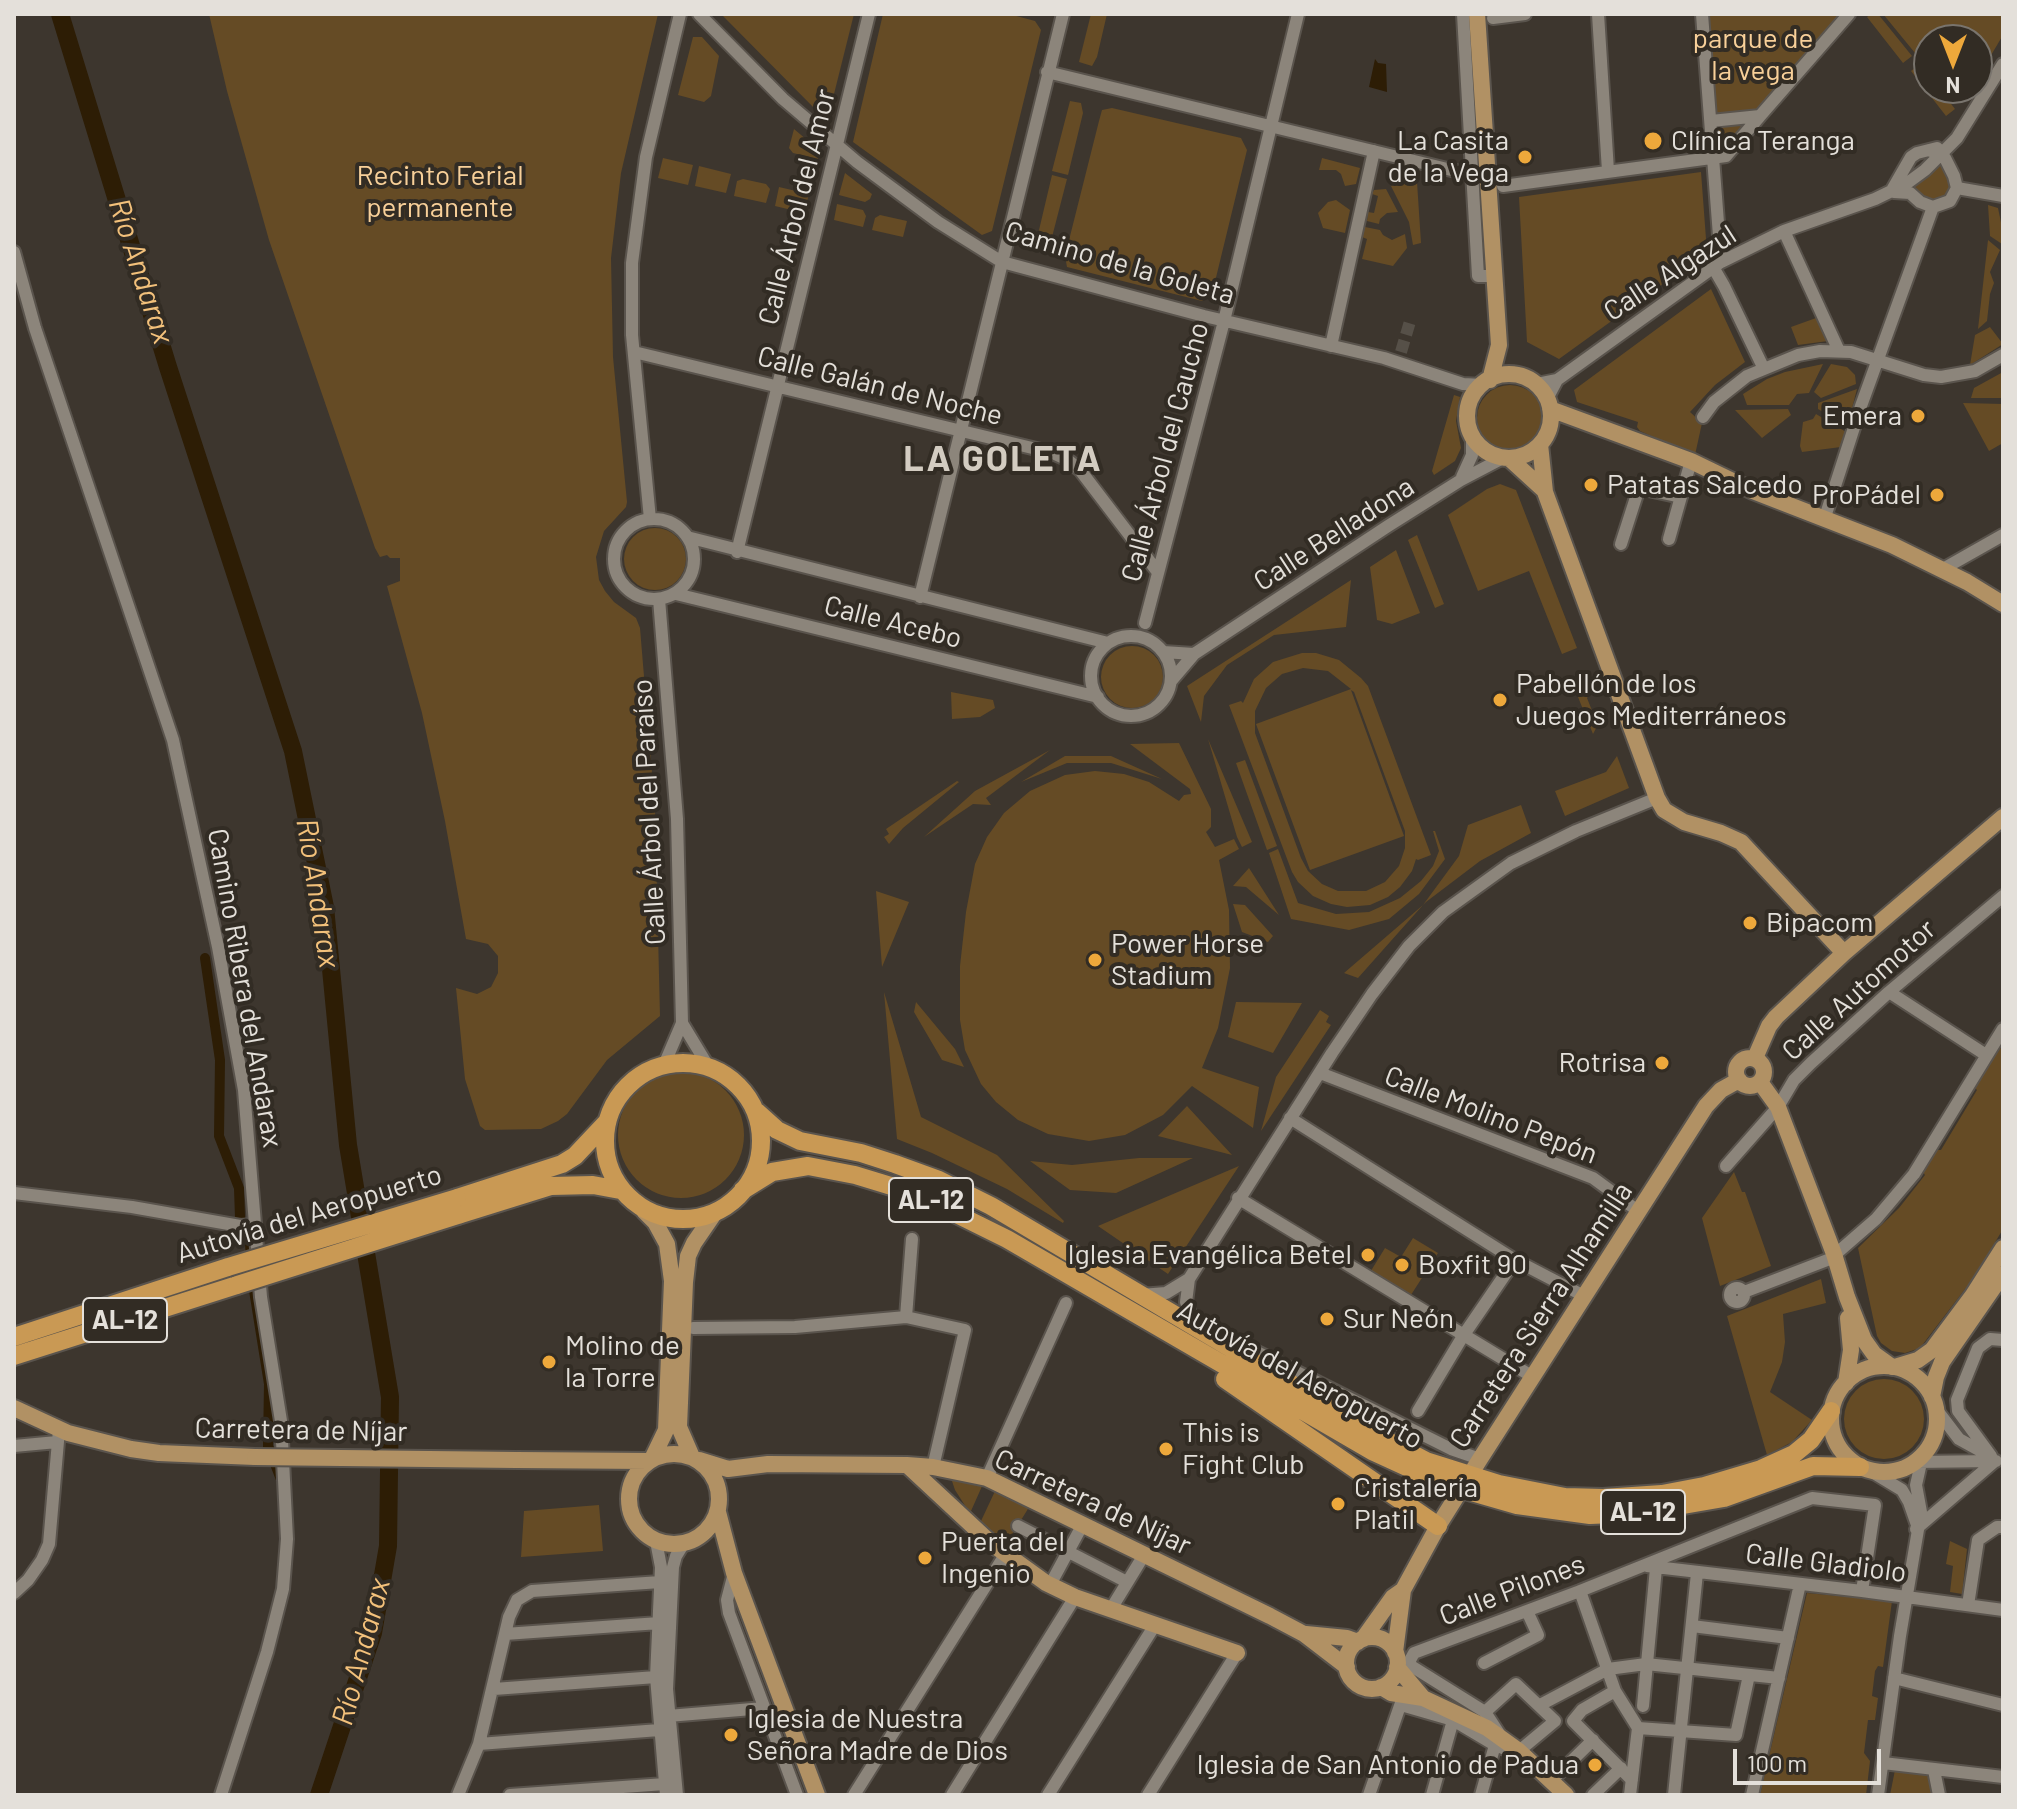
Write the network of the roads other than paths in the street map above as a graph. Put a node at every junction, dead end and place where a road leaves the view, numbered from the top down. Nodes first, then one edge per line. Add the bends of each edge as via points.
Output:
1 (680, 14) edge
2 (699, 14) edge
3 (869, 14) edge
4 (1062, 14) edge
5 (1298, 14) edge
6 (1463, 14) edge
7 (1525, 14) edge
8 (1598, 14) edge
9 (1702, 14) edge
10 (1849, 14) edge
11 (1485, 16) edge
12 (2003, 64) edge
13 (1047, 72) junction
14 (1760, 116) junction
15 (1711, 121) junction
16 (1270, 126) junction
17 (1951, 144) junction
18 (837, 145) junction
19 (1929, 150) junction
20 (1374, 151) junction
21 (1714, 157) junction
22 (1945, 159) junction
23 (1608, 171) junction
24 (1472, 175) junction
25 (1904, 179) junction
26 (1503, 186) dead end
27 (1957, 188) junction
28 (1891, 192) junction
29 (1915, 196) junction
30 (2003, 196) edge
31 (1933, 207) junction
32 (1784, 231) junction
33 (14, 252) edge
34 (1002, 262) junction
35 (1717, 264) junction
36 (1495, 276) junction
37 (1224, 321) junction
38 (1499, 345) junction
39 (1331, 346) junction
40 (1839, 351) junction
41 (634, 352) junction
42 (2003, 355) edge
43 (1878, 359) junction
44 (1763, 367) junction
45 (1517, 376) junction
46 (1557, 380) junction
47 (1537, 384) junction
48 (779, 385) junction
49 (1477, 386) junction
50 (1554, 411) junction
51 (1703, 417) dead end
52 (961, 430) junction
53 (1472, 436) junction
54 (1540, 444) junction
55 (1506, 458) junction
56 (1691, 461) junction
57 (1461, 480) junction
58 (1545, 492) junction
59 (1681, 497) junction
60 (1825, 517) junction
61 (650, 519) junction
62 (2003, 535) edge
63 (687, 537) junction
64 (1669, 539) dead end
65 (1621, 544) dead end
66 (737, 552) junction
67 (1943, 569) junction
68 (1157, 571) junction
69 (676, 594) junction
70 (920, 597) junction
71 (659, 599) junction
72 (2003, 604) edge
73 (1145, 623) junction
74 (1127, 636) junction
75 (1152, 642) junction
76 (1108, 643) junction
77 (1163, 652) junction
78 (1194, 654) junction
79 (1171, 681) junction
80 (1098, 697) junction
81 (1657, 798) junction
82 (2003, 817) edge
83 (2003, 896) edge
84 (1844, 953) junction
85 (1889, 992) junction
86 (682, 1023) junction
87 (2003, 1029) edge
88 (1986, 1055) junction
89 (1755, 1058) junction
90 (664, 1065) junction
91 (708, 1066) junction
92 (1320, 1073) junction
93 (1739, 1080) junction
94 (1760, 1082) junction
95 (1778, 1107) junction
96 (757, 1112) junction
97 (1290, 1118) junction
98 (607, 1122) junction
99 (1726, 1166) dead end
100 (620, 1190) junction
101 (743, 1190) junction
102 (14, 1193) edge
103 (1238, 1198) junction
104 (458, 1206) junction
105 (644, 1211) junction
106 (716, 1211) junction
107 (1638, 1211) junction
108 (254, 1225) junction
109 (912, 1239) dead end
110 (2003, 1248) edge
111 (1834, 1254) junction
112 (1515, 1260) junction
113 (2003, 1274) edge
114 (1189, 1279) junction
115 (1744, 1292) dead end
116 (1146, 1295) junction
117 (1584, 1296) junction
118 (1104, 1297) junction
119 (1847, 1297) junction
120 (1066, 1303) dead end
121 (906, 1317) junction
122 (1193, 1322) junction
123 (693, 1328) dead end
124 (1463, 1336) junction
125 (14, 1337) edge
126 (2003, 1340) edge
127 (14, 1356) edge
128 (1892, 1367) junction
129 (1533, 1377) junction
130 (1846, 1383) junction
131 (1934, 1403) junction
132 (14, 1408) edge
133 (1418, 1411) dead end
134 (1831, 1411) junction
135 (58, 1436) junction
136 (14, 1446) edge
137 (696, 1458) junction
138 (1480, 1459) junction
139 (1920, 1459) junction
140 (1998, 1459) edge
141 (595, 1460) junction
142 (650, 1460) junction
143 (907, 1465) junction
144 (751, 1467) junction
145 (939, 1468) junction
146 (1865, 1468) junction
147 (987, 1478) junction
148 (1465, 1482) junction
149 (629, 1491) junction
150 (952, 1506) junction
151 (719, 1507) junction
152 (1083, 1524) junction
153 (1018, 1526) dead end
154 (1438, 1526) junction
155 (1917, 1527) junction
156 (2003, 1527) edge
157 (656, 1541) junction
158 (690, 1541) junction
159 (1067, 1552) junction
160 (1005, 1555) junction
161 (1144, 1555) junction
162 (1650, 1567) junction
163 (732, 1568) junction
164 (1697, 1573) junction
165 (660, 1582) junction
166 (1127, 1582) junction
167 (1800, 1584) junction
168 (1050, 1585) junction
169 (1403, 1590) junction
170 (1580, 1591) junction
171 (1862, 1591) junction
172 (14, 1593) edge
173 (1906, 1596) junction
174 (1075, 1597) junction
175 (1968, 1605) junction
176 (1111, 1609) junction
177 (2003, 1610) edge
178 (1527, 1611) junction
179 (659, 1623) junction
180 (1155, 1625) junction
181 (1692, 1626) junction
182 (505, 1634) junction
183 (1304, 1634) junction
184 (1788, 1638) junction
185 (1361, 1641) junction
186 (1237, 1653) joint
187 (1400, 1661) junction
188 (1484, 1663) dead end
189 (1646, 1664) junction
190 (1347, 1667) junction
191 (1687, 1668) junction
192 (1608, 1669) junction
193 (1749, 1675) junction
194 (656, 1677) junction
195 (1779, 1678) junction
196 (1894, 1678) junction
197 (1381, 1687) junction
198 (494, 1689) junction
199 (1615, 1691) junction
200 (1423, 1698) junction
201 (1402, 1700) junction
202 (1540, 1705) junction
203 (2003, 1705) edge
204 (1643, 1706) dead end
205 (764, 1708) junction
206 (1485, 1712) junction
207 (668, 1716) junction
208 (1454, 1717) junction
209 (1638, 1728) junction
210 (659, 1730) junction
211 (1680, 1731) junction
212 (1593, 1740) junction
213 (1498, 1742) junction
214 (479, 1744) junction
215 (1522, 1754) junction
216 (1883, 1763) junction
217 (1621, 1768) junction
218 (1934, 1770) junction
219 (2003, 1777) edge
220 (1632, 1780) junction
221 (1551, 1781) junction
222 (665, 1790) edge
223 (1564, 1794) edge
224 (221, 1795) edge
225 (458, 1795) edge
226 (510, 1795) edge
227 (677, 1795) edge
228 (797, 1795) edge
229 (817, 1795) edge
230 (854, 1795) edge
231 (952, 1795) edge
232 (1048, 1795) edge
233 (1148, 1795) edge
234 (1369, 1795) edge
235 (1432, 1795) edge
236 (1481, 1795) edge
237 (1593, 1795) edge
238 (1630, 1795) edge
239 (1674, 1795) edge
240 (1752, 1795) edge
241 (1878, 1795) edge
242 (1939, 1795) edge

1 - 41 street via 637,211
2 - 18 street, Camino de la Goleta
3 - 18 street, Calle Árbol del Amor
4 - 13 street
5 - 16 street, Calle Árbol del Caucho
6 - 24 street
7 - 11 street
8 - 23 street
9 - 15 street
10 - 14 street
11 - 36 main road
12 - 17 street
13 - 16 street
13 - 34 street
14 - 15 street
14 - 21 street via 1726,156
15 - 21 street
16 - 20 street
16 - 37 street, Calle Árbol del Caucho
17 - 19 street
17 - 22 street
18 - 34 street, Camino de la Goleta via 927,215
18 - 48 street, Calle Árbol del Amor
19 - 22 street
19 - 25 street via 1911,157
20 - 24 street
20 - 39 street
21 - 23 street
21 - 35 street
22 - 25 street
22 - 27 street
23 - 26 street
24 - 36 street via 1478,276
25 - 28 street, Calle Algazul
25 - 29 street
27 - 30 street
27 - 31 street via 1950,201
28 - 29 street
28 - 32 street, Calle Algazul
29 - 31 street
31 - 43 street
32 - 35 street, Calle Algazul
32 - 40 street
33 - 108 street, Camino Ribera del Andarax via 173,740 244,1090
34 - 37 street, Camino de la Goleta
34 - 52 street
35 - 44 street
35 - 46 street, Calle Algazul
36 - 38 main road
37 - 39 street, Camino de la Goleta
37 - 68 street, Calle Árbol del Caucho
38 - 45 main road
38 - 49 main road
39 - 49 street, Camino de la Goleta via 1399,357
40 - 43 street
40 - 44 street via 1798,355
41 - 48 street, Calle Galán de Noche
41 - 61 street
42 - 43 street via 1975,371 1941,377
43 - 60 street
44 - 51 street via 1729,389
45 - 47 main road
45 - 49 main road
46 - 47 street, Calle Algazul
46 - 50 street, Calle Algazul
47 - 50 main road
48 - 52 street, Calle Galán de Noche
48 - 66 street, Calle Árbol del Amor
49 - 53 main road via 1468,414
50 - 54 main road
50 - 56 main road
52 - 68 street, Calle Galán de Noche via 1068,460
52 - 70 street
53 - 55 main road via 1481,447
53 - 57 street via 1470,462
54 - 55 main road via 1523,456
54 - 58 main road
55 - 57 street, Calle Belladona
55 - 58 main road
56 - 59 street
56 - 60 main road
57 - 78 street, Calle Belladona
58 - 81 main road
59 - 64 street
59 - 65 street via 1639,488
60 - 67 main road
61 - 63 street via 674,525
61 - 71 street via 627,529 614,550 614,562 616,574 632,593
62 - 67 street
63 - 66 street, Calle Acebo
63 - 69 street via 694,552 693,568
66 - 70 street, Calle Acebo
67 - 72 main road
68 - 73 street, Calle Árbol del Caucho
69 - 71 street
69 - 80 street, Calle Acebo
70 - 76 street, Calle Acebo
71 - 86 street, Calle Árbol del Paraíso via 677,819
73 - 74 street, Calle Árbol del Caucho
73 - 75 street, Calle Árbol del Caucho
74 - 75 street
74 - 76 street
75 - 77 street
76 - 80 street via 1092,666
77 - 78 street
77 - 79 street
78 - 79 street, Calle Belladona
79 - 80 street via 1156,708 1140,716 1113,712
81 - 84 main road via 1673,817 1741,842
81 - 92 street via 1511,863 1443,912 1372,994
82 - 84 main road
83 - 85 street, Calle Automotor
84 - 89 main road via 1776,1017
85 - 88 street
85 - 95 street, Calle Automotor via 1794,1080
86 - 90 street
86 - 91 street
87 - 88 street
88 - 111 street via 1914,1174 1876,1219
89 - 93 main road via 1740,1062
89 - 94 main road via 1764,1067
90 - 91 highway
90 - 98 highway, AL-12 via 633,1083
91 - 96 highway, AL-12 via 738,1087
92 - 97 street
92 - 107 street, Calle Molino Pepón via 1593,1178
93 - 94 main road via 1749,1086
93 - 107 main road, Carretera Sierra Alhamilla via 1706,1106
94 - 95 main road
95 - 99 street, Calle Automotor
95 - 111 main road
96 - 101 highway, AL-12 via 760,1149
96 - 116 highway, Autovía del Aeropuerto / AL-12 via 800,1141 867,1155 939,1180
97 - 103 street
97 - 112 street
98 - 100 highway via 608,1159
98 - 104 highway, Autovía del Aeropuerto / AL-12 via 562,1164
100 - 104 highway, Autovía del Aeropuerto / AL-12 via 569,1183
100 - 105 highway, AL-12
101 - 106 highway, AL-12
101 - 118 highway, Autovía del Aeropuerto / AL-12 via 772,1172 793,1167 855,1175 939,1203
102 - 108 street
103 - 114 street
103 - 124 street
104 - 125 highway, Autovía del Aeropuerto / AL-12, bridge via 228,1267
104 - 127 highway, Autovía del Aeropuerto / AL-12, bridge via 237,1285
105 - 106 highway, AL-12 via 680,1219
105 - 142 main road via 667,1244 672,1281 666,1430
106 - 137 main road via 688,1256 685,1282 679,1427
107 - 117 main road, Carretera Sierra Alhamilla
108 - 224 street, Camino Ribera del Andarax via 281,1421 287,1539 283,1589 267,1652
109 - 121 street
110 - 128 main road via 1935,1346 1921,1359
111 - 115 street
111 - 119 main road
112 - 117 street
112 - 124 street
113 - 131 main road via 1942,1362
114 - 116 street via 1171,1292
114 - 122 street via 1186,1302
116 - 122 highway, Autovía del Aeropuerto / AL-12
117 - 129 main road, Carretera Sierra Alhamilla
118 - 148 highway, Autovía del Aeropuerto / AL-12 via 1406,1469
118 - 154 highway
119 - 128 main road via 1866,1344
119 - 130 main road via 1851,1350
120 - 147 street
121 - 123 street via 795,1327
121 - 145 street via 965,1330
122 - 138 street
122 - 148 highway, Autovía del Aeropuerto / AL-12 via 1384,1439
124 - 129 street
124 - 133 street
126 - 140 street via 1990,1339 1978,1348 1957,1400 1958,1411
128 - 130 main road via 1864,1370
128 - 131 main road via 1916,1378
129 - 138 main road, Carretera Sierra Alhamilla
130 - 134 main road
131 - 139 main road via 1935,1431
131 - 140 street via 1959,1439
132 - 135 main road, Carretera de Níjar
134 - 146 main road via 1837,1443
134 - 148 highway, Autovía del Aeropuerto / AL-12 via 1811,1440 1785,1459 1674,1493 1565,1497
135 - 136 street
135 - 141 main road, Carretera de Níjar, bridge via 159,1453
135 - 172 street via 49,1544
137 - 142 main road via 679,1453
137 - 144 main road, Carretera de Níjar via 728,1469
137 - 151 main road via 713,1475
138 - 148 main road, Carretera Sierra Alhamilla
139 - 140 street
139 - 146 main road via 1891,1472
139 - 155 street
140 - 155 street
141 - 142 main road, Carretera de Níjar
141 - 149 main road via 615,1471
142 - 149 main road via 639,1469
143 - 144 main road, Carretera de Níjar
143 - 145 main road, Carretera de Níjar
143 - 150 main road
144 - 151 main road via 734,1481
145 - 147 main road, Carretera de Níjar
145 - 150 main road
146 - 148 highway, Autovía del Aeropuerto / AL-12 via 1813,1466 1724,1498 1590,1515 1547,1511
146 - 155 street via 1902,1490
147 - 152 main road, Carretera de Níjar
148 - 154 main road, Carretera Sierra Alhamilla
149 - 157 main road via 634,1521
150 - 160 main road
151 - 158 main road via 713,1523
151 - 163 main road
152 - 159 street
152 - 161 main road, Carretera de Níjar
153 - 159 street
154 - 169 main road, Carretera Sierra Alhamilla
155 - 173 street
156 - 175 street via 1983,1535 1976,1546
157 - 158 main road
157 - 165 street
158 - 163 main road via 707,1539 718,1546
158 - 207 street via 676,1556 671,1585
159 - 166 street
159 - 168 street
160 - 168 main road
160 - 230 street
161 - 166 street
161 - 183 main road, Carretera de Níjar
162 - 164 street, Calle Gladiolo
162 - 170 street, Calle Pilones
162 - 171 street, Calle Pilones via 1812,1498 1875,1505
162 - 189 street
163 - 205 street via 729,1613
163 - 229 main road
164 - 167 street, Calle Gladiolo
164 - 181 street
165 - 179 street
165 - 182 street via 532,1591 517,1600
166 - 176 street
167 - 171 street, Calle Gladiolo
167 - 184 street
168 - 174 main road
169 - 185 main road, Carretera Sierra Alhamilla
169 - 187 main road, Carretera Sierra Alhamilla
170 - 178 street, Calle Pilones
170 - 192 street
171 - 173 street, Calle Gladiolo
173 - 175 street, Calle Gladiolo
173 - 196 street
174 - 176 main road
174 - 231 street
175 - 177 street, Calle Gladiolo
176 - 180 main road
178 - 187 street, Calle Pilones
178 - 188 street via 1538,1635
179 - 182 street
179 - 194 street
180 - 186 main road
180 - 232 street
181 - 184 street
181 - 191 street
182 - 198 street
183 - 185 main road, Carretera de Níjar
183 - 190 main road, Carretera de Níjar
184 - 195 street
185 - 187 main road via 1382,1639
185 - 190 main road via 1350,1651
186 - 233 street
187 - 197 main road
187 - 200 main road
187 - 206 street
189 - 191 street
189 - 192 street
189 - 204 street
190 - 197 main road via 1357,1684
191 - 193 street
191 - 211 street
192 - 199 street
192 - 202 street
193 - 195 street
193 - 211 street via 1736,1735
194 - 198 street
194 - 210 street
195 - 240 street
196 - 203 street
196 - 216 street
197 - 201 main road
198 - 214 street
199 - 209 street
199 - 212 street via 1573,1721
200 - 201 main road
200 - 208 main road
201 - 208 street
201 - 234 street
202 - 206 street via 1516,1684
202 - 215 street via 1555,1721
205 - 207 street
205 - 228 street
206 - 213 street
207 - 227 street
208 - 213 main road
208 - 235 street
209 - 211 street
209 - 220 street
210 - 214 street
210 - 222 street
211 - 239 street
212 - 217 street
212 - 221 street
213 - 215 main road
213 - 236 street
214 - 225 street
215 - 221 main road
216 - 218 street
216 - 241 street
217 - 220 street
217 - 237 street
218 - 219 street
218 - 242 street
220 - 238 street
221 - 223 main road
222 - 226 street

